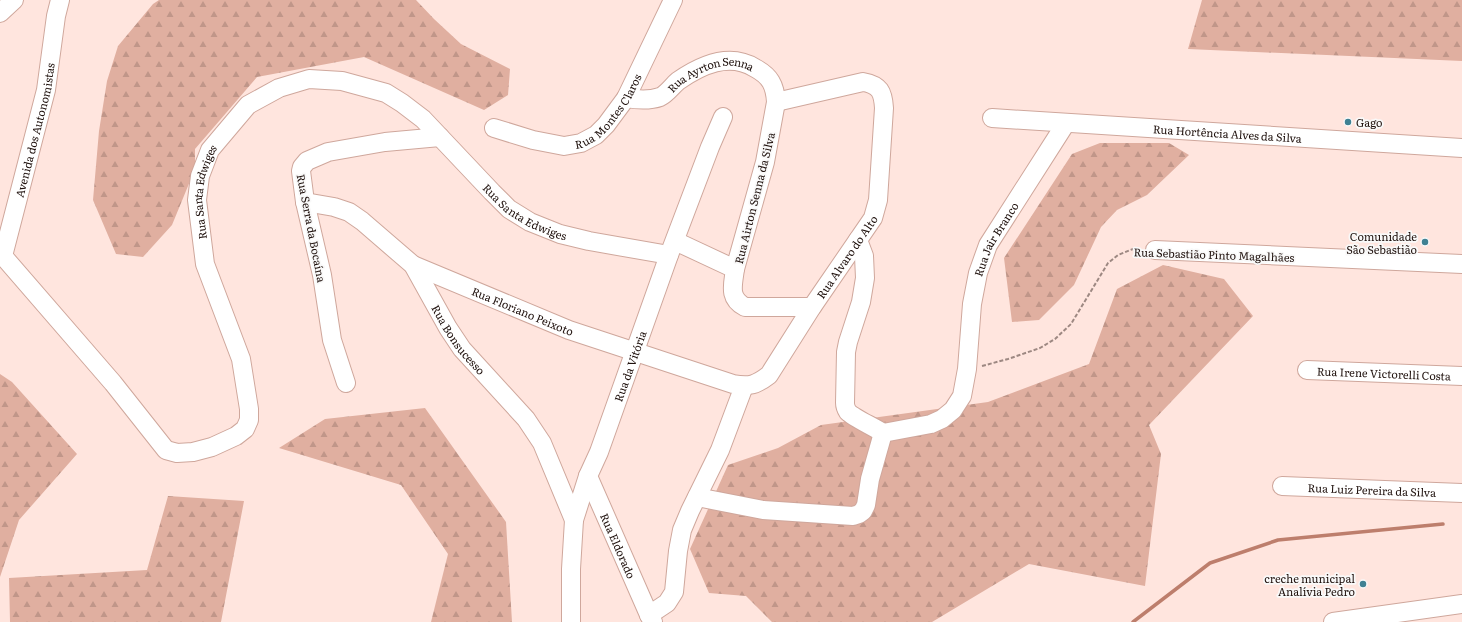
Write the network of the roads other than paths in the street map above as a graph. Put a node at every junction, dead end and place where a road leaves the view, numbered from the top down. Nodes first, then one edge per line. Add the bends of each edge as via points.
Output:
1 (14, 0) edge
2 (60, 0) edge
3 (673, 0) edge
4 (0, 13) edge
5 (626, 98) junction
6 (776, 102) junction
7 (723, 117) dead end
8 (992, 118) dead end
9 (1066, 123) junction
10 (494, 128) dead end
11 (440, 137) junction
12 (1462, 148) edge
13 (305, 202) junction
14 (858, 240) junction
15 (672, 248) junction
16 (1156, 250) road end
17 (1, 256) edge
18 (1462, 264) edge
19 (413, 265) junction
20 (735, 269) junction
21 (812, 307) junction
22 (634, 352) junction
23 (1307, 370) dead end
24 (1462, 376) edge
25 (346, 383) dead end
26 (744, 386) junction
27 (882, 433) junction
28 (588, 476) junction
29 (1282, 486) dead end
30 (1462, 493) edge
31 (697, 497) junction
32 (574, 520) junction
33 (1462, 604) edge
34 (651, 618) edge
35 (1373, 619) edge
36 (571, 622) edge
37 (1333, 622) edge

1 - 4 street
2 - 17 street, Avenida dos Autonomistas via 46,90
3 - 5 street, Rua Montes Claros
5 - 6 street, Rua Ayrton Senna via 648,100 661,97 678,82 704,66 722,60 738,60 765,74 773,84
5 - 10 street, Rua Montes Claros via 596,136 581,143 564,146 549,144
6 - 14 street, Rua Alvaro do Alto via 863,82 879,88 884,99 884,108 878,200 873,218
6 - 20 street, Rua Airton Senna da Silva via 765,162
7 - 15 street, Rua da Vitória
8 - 9 street, Rua Hortência Alves da Silva
9 - 12 street, Rua Hortência Alves da Silva
9 - 27 street, Rua Jair Branco via 988,245 978,273 972,304 967,369 962,396 953,410 942,419 931,424
11 - 13 street, Rua Serra da Bocaína via 385,142 328,152 307,161 301,171
11 - 15 street, Rua Santa Edwiges via 509,209 530,222 560,234 588,241
11 - 17 street, Rua Santa Edwiges via 423,119 386,93 342,81 309,79 279,88 248,105 210,150 200,176 197,200 205,264 241,359 249,409 249,420 245,429 212,447 193,452 177,453 166,450 113,383
13 - 19 street, Rua Bonsucesso via 349,212
13 - 25 street, Rua Serra da Bocaína via 322,275 332,340
14 - 21 street, Rua Alvaro do Alto
14 - 27 street via 864,256 865,278 861,302 846,352 845,402 846,408 853,416
15 - 20 street, Rua Santa Edwiges
15 - 22 street, Rua da Vitória
16 - 18 street, Rua Sebastião Pinto Magalhães
19 - 22 street, Rua Floriano Peixoto via 569,330
19 - 32 street, Rua Bonsucesso via 462,349 526,419 542,443
20 - 21 street via 732,291 739,304 745,307
21 - 26 street, Rua Alvaro do Alto via 770,375 759,382
22 - 26 street
22 - 28 street, Rua da Vitória
23 - 24 street, Rua Irene Victorelli Costa
26 - 31 street via 720,450
27 - 31 street via 866,505 859,514 853,516 763,510
28 - 32 street, Rua da Vitória
28 - 34 street, Rua Eldorado
29 - 30 street, Rua Luiz Pereira da Silva
31 - 34 street via 682,530 674,592 667,603
32 - 36 street, Rua da Vitória
33 - 35 street
35 - 37 street

